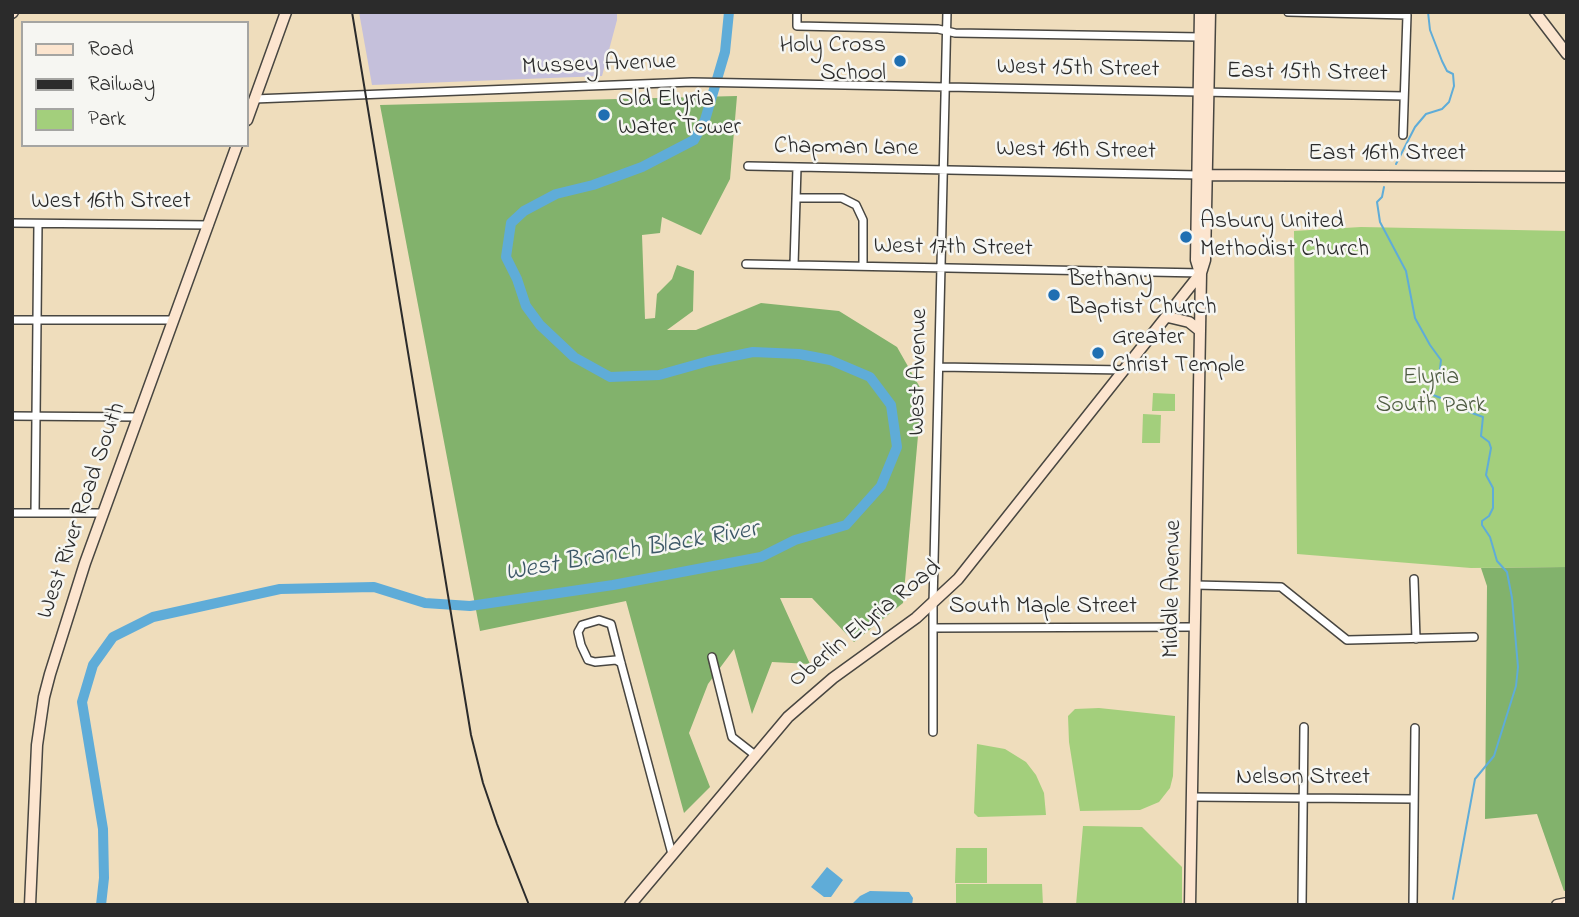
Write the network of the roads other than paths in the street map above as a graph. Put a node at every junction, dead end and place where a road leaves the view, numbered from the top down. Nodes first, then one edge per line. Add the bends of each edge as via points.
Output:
1 (286, 12) edge
2 (797, 12) edge
3 (947, 12) edge
4 (1200, 12) edge
5 (1210, 12) edge
6 (1288, 12) edge
7 (1535, 12) edge
8 (947, 31) junction
9 (1205, 37) junction
10 (1567, 54) edge
11 (945, 86) junction
12 (1204, 91) junction
13 (1405, 96) junction
14 (254, 99) junction
15 (248, 117) edge
16 (1403, 135) dead end
17 (236, 147) edge
18 (748, 166) dead end
19 (797, 167) junction
20 (944, 169) junction
21 (1203, 176) junction
22 (1567, 177) edge
23 (796, 198) junction
24 (12, 223) edge
25 (38, 223) junction
26 (209, 225) junction
27 (746, 264) dead end
28 (794, 265) junction
29 (863, 266) junction
30 (942, 269) junction
31 (1200, 274) junction
32 (1168, 317) junction
33 (12, 320) edge
34 (37, 320) junction
35 (174, 320) junction
36 (1199, 330) junction
37 (939, 367) junction
38 (1125, 370) junction
39 (12, 416) edge
40 (36, 416) junction
41 (138, 417) junction
42 (12, 513) edge
43 (35, 513) junction
44 (103, 513) junction
45 (1414, 579) dead end
46 (1195, 585) junction
47 (933, 604) junction
48 (1194, 627) junction
49 (933, 628) junction
50 (1474, 637) dead end
51 (1416, 639) junction
52 (712, 657) dead end
53 (621, 663) junction
54 (1304, 727) dead end
55 (1416, 728) dead end
56 (933, 732) dead end
57 (755, 755) junction
58 (1192, 797) junction
59 (1303, 798) junction
60 (1414, 799) junction
61 (672, 854) junction
62 (1567, 903) edge
63 (30, 905) edge
64 (630, 905) edge
65 (1190, 905) edge
66 (1302, 905) edge
67 (1413, 905) edge
68 (1557, 905) edge

1 - 14 main road
2 - 8 street via 797,26
3 - 8 street, West Avenue
4 - 9 main road, Middle Avenue
5 - 9 main road, Middle Avenue
6 - 13 street via 1407,15
7 - 10 main road
8 - 9 street
8 - 11 street, West Avenue
9 - 12 main road, Middle Avenue
11 - 12 street, West 15th Street
11 - 14 street, Mussey Avenue via 701,82
11 - 20 street, West Avenue
12 - 13 street, East 15th Street
12 - 21 main road, Middle Avenue
13 - 16 street
14 - 15 main road
17 - 26 main road, West River Road South
18 - 19 street, Chapman Lane
19 - 20 street, Chapman Lane
19 - 23 street
20 - 21 street, West 16th Street
20 - 30 street, West Avenue
21 - 22 main road, East 16th Street
21 - 31 main road, Middle Avenue via 1205,260
23 - 28 street
23 - 29 street via 842,198 856,205 863,220
24 - 25 street, West 16th Street
25 - 26 street, West 16th Street
25 - 34 street
26 - 35 main road, West River Road South
27 - 28 street, West 17th Street
28 - 29 street, West 17th Street
29 - 30 street, West 17th Street
30 - 31 street, West 17th Street
30 - 37 street, West Avenue
31 - 32 main road, Oberlin Elyria Road
31 - 36 main road, Middle Avenue
32 - 36 main road via 1189,321
32 - 38 main road, Oberlin Elyria Road
33 - 34 street
34 - 35 street
34 - 40 street
35 - 41 main road, West River Road South
36 - 46 main road, Middle Avenue
37 - 38 street
37 - 47 street, West Avenue
38 - 47 main road, Oberlin Elyria Road
39 - 40 street
40 - 41 street
40 - 43 street
41 - 44 main road, West River Road South
42 - 43 street
43 - 44 street
44 - 63 main road, West River Road South via 44,697 34,780
45 - 51 street
46 - 48 main road, Middle Avenue
46 - 51 street via 1280,587 1343,639
47 - 49 street, West Avenue
47 - 57 main road, Oberlin Elyria Road via 810,696
48 - 49 street, South Maple Street
48 - 58 main road, Middle Avenue
49 - 56 street, West Avenue
50 - 51 street
52 - 57 street via 732,737
53 - 53 street via 610,620 582,625 578,632 586,657
53 - 61 street
54 - 59 street
55 - 60 street
57 - 61 main road, Oberlin Elyria Road
58 - 59 street, Nelson Street
58 - 65 main road, Middle Avenue
59 - 60 street, Nelson Street
59 - 66 street
60 - 67 street
61 - 64 main road, Oberlin Elyria Road
62 - 68 main road

